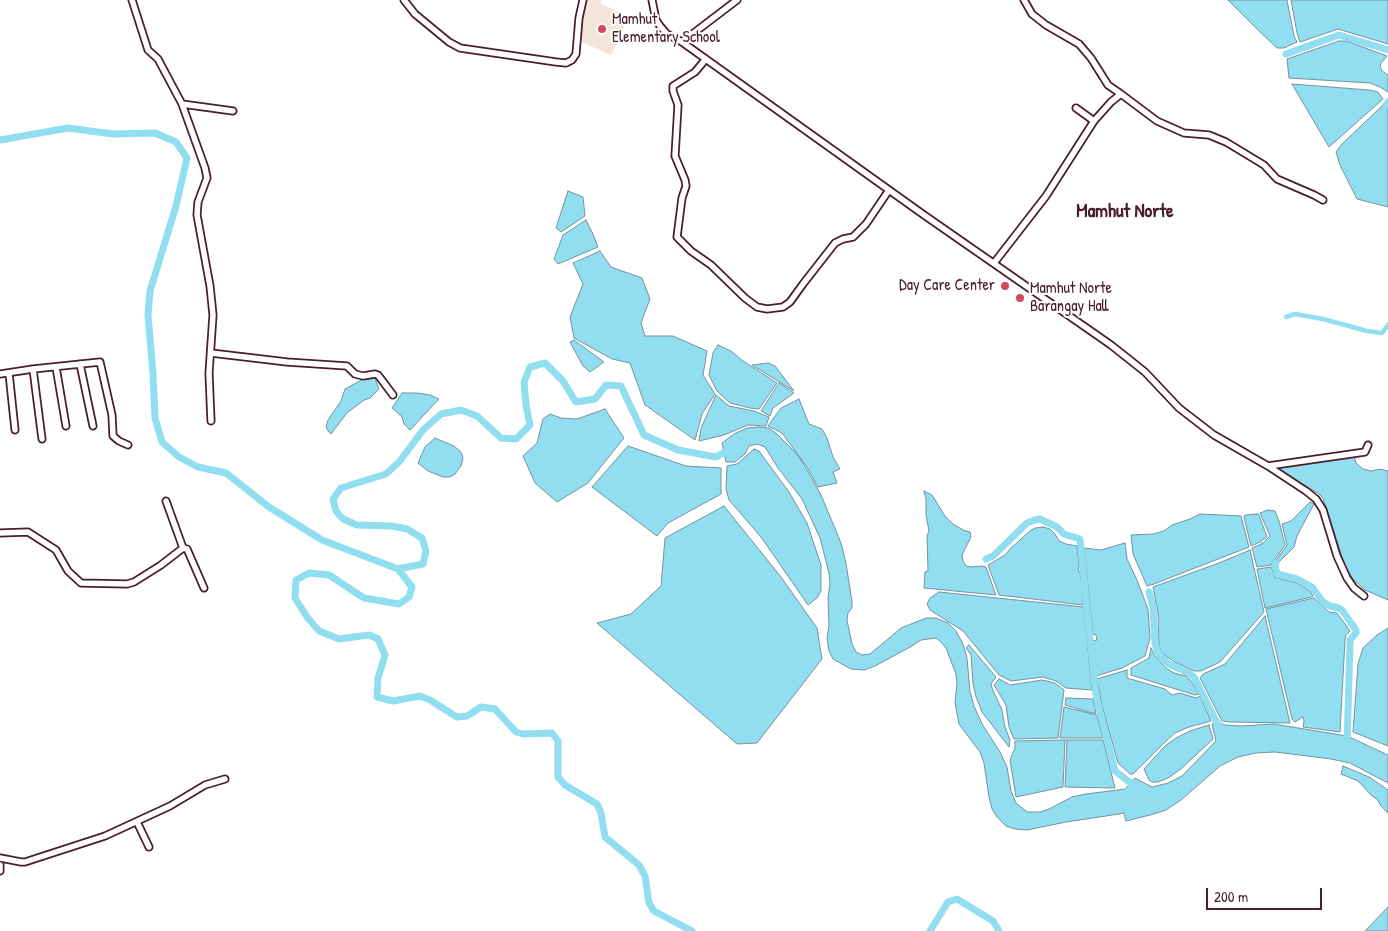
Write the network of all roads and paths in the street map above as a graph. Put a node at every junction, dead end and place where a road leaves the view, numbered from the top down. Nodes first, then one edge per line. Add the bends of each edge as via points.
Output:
1 (132, 0) edge
2 (404, 0) edge
3 (583, 0) edge
4 (652, 0) edge
5 (737, 0) edge
6 (1024, 0) edge
7 (682, 42) junction
8 (705, 60) junction
9 (1121, 94) junction
10 (182, 104) junction
11 (1076, 108) dead end
12 (233, 111) dead end
13 (1094, 121) junction
14 (889, 190) junction
15 (1323, 200) dead end
16 (994, 263) junction
17 (211, 353) junction
18 (80, 364) junction
19 (56, 367) junction
20 (32, 369) junction
21 (9, 373) junction
22 (0, 374) edge
23 (393, 395) dead end
24 (210, 421) dead end
25 (66, 426) dead end
26 (94, 426) dead end
27 (15, 430) dead end
28 (42, 439) dead end
29 (128, 445) dead end
30 (1368, 445) dead end
31 (1268, 466) junction
32 (166, 501) dead end
33 (0, 532) edge
34 (183, 548) junction
35 (204, 588) dead end
36 (1364, 596) dead end
37 (225, 779) dead end
38 (137, 822) junction
39 (149, 847) dead end
40 (0, 858) edge
41 (0, 865) edge
42 (0, 871) edge

1 - 10 street via 148,50 158,60
2 - 3 street via 415,14 460,48 556,62 572,60 576,54
4 - 7 street via 660,26
5 - 7 street
6 - 9 street via 1032,14 1079,44 1108,84
7 - 8 street
8 - 14 street
8 - 14 street via 695,72 673,86 678,105 675,156 686,186 677,236 757,307 783,307 790,302 835,244 853,237 866,224
9 - 13 street
9 - 15 street via 1157,121 1184,133 1209,135 1226,142 1264,165 1277,179
10 - 12 street
10 - 17 street via 206,168 207,178 197,215 214,315
11 - 13 street
13 - 16 street via 1046,196
14 - 16 street
16 - 31 street via 1132,360 1179,408 1207,430
17 - 23 street via 347,366 355,374 378,375
17 - 24 street
18 - 19 street
18 - 26 street
18 - 29 street via 100,362 112,415 113,436
19 - 20 street
19 - 25 street
20 - 21 street
20 - 28 street
21 - 22 street
21 - 27 street
30 - 31 street via 1365,452
31 - 36 street via 1316,499 1347,578
32 - 34 street
33 - 34 street via 28,532 56,550 68,571 81,583 134,582
34 - 35 street via 187,549
37 - 38 street via 205,785
38 - 39 street
38 - 40 street via 35,859 20,862
41 - 42 street

